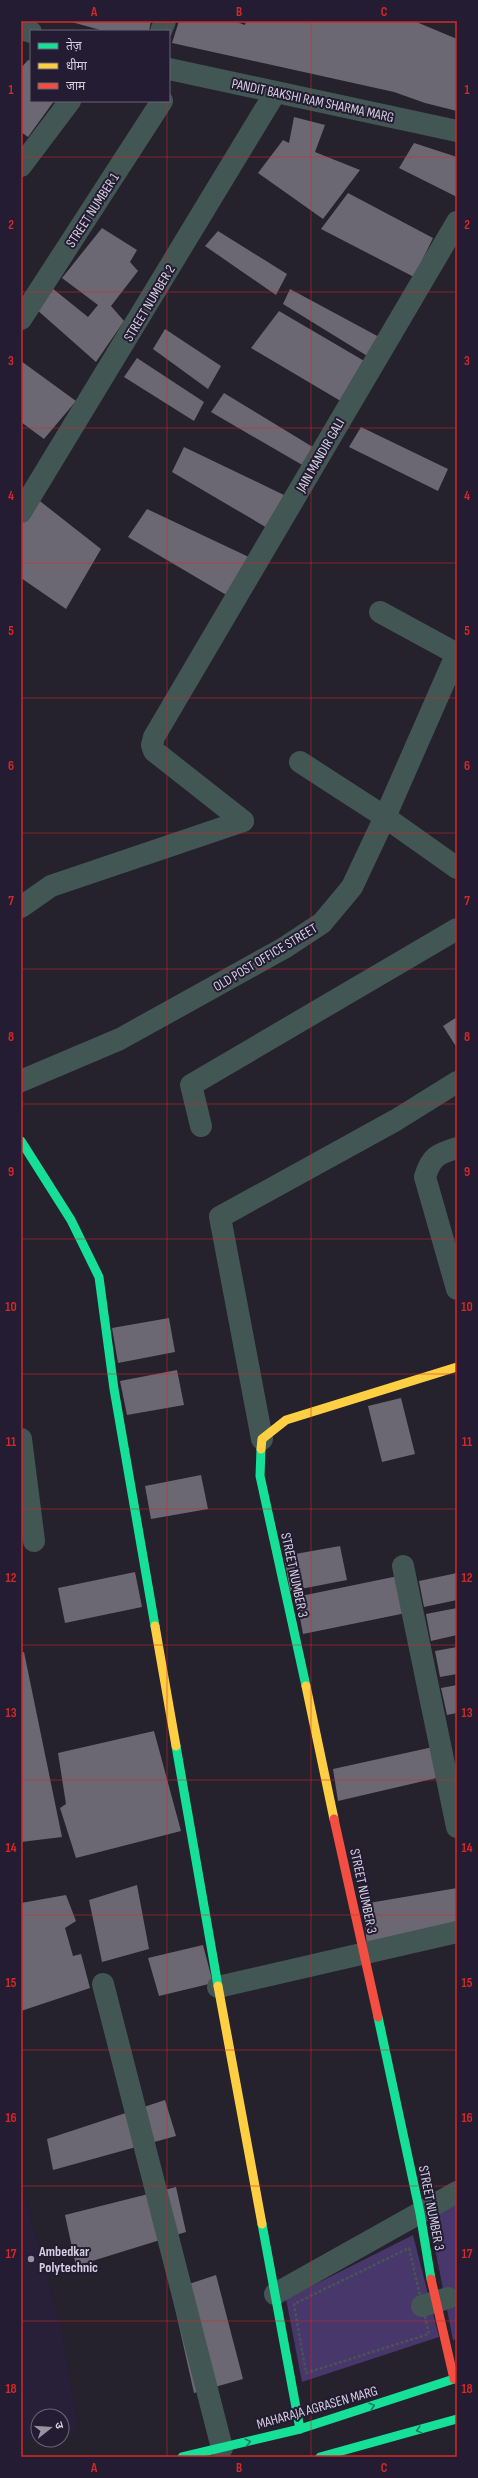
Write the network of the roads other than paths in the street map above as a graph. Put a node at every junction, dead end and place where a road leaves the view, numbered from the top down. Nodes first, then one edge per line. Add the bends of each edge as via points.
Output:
1 (175, 71) edge
2 (170, 88) edge
3 (275, 93) junction
4 (69, 102) edge
5 (161, 102) edge
6 (457, 131) edge
7 (21, 166) edge
8 (457, 222) edge
9 (21, 319) edge
10 (21, 512) edge
11 (380, 612) dead end
12 (457, 654) edge
13 (300, 762) dead end
14 (385, 817) junction
15 (457, 868) edge
16 (26, 896) edge
17 (457, 929) edge
18 (21, 1081) edge
19 (457, 1082) edge
20 (201, 1126) dead end
21 (21, 1141) edge
22 (457, 1148) edge
23 (457, 1289) edge
24 (457, 1367) edge
25 (21, 1439) edge
26 (262, 1439) junction
27 (34, 1541) dead end
28 (404, 1566) dead end
29 (457, 1826) edge
30 (457, 1932) edge
31 (363, 1954) junction
32 (103, 1984) dead end
33 (218, 1987) junction
34 (457, 2192) edge
35 (420, 2213) junction
36 (275, 2294) junction
37 (456, 2379) edge
38 (457, 2420) edge
39 (300, 2430) junction
40 (222, 2448) junction
41 (351, 2453) edge
42 (182, 2457) edge
43 (320, 2457) edge

1 - 2 street
1 - 3 street, PANDIT BAKSHI RAM SHARMA MARG
3 - 6 street, PANDIT BAKSHI RAM SHARMA MARG
3 - 10 street, STREET NUMBER 2
4 - 7 street
5 - 9 street, STREET NUMBER 1
8 - 16 street, JAIN MANDIR GALI via 154,737 154,751 243,821
11 - 12 street
12 - 14 street, OLD POST OFFICE STREET
13 - 14 street
14 - 15 street
14 - 18 street, OLD POST OFFICE STREET via 352,887 322,923 284,948 120,1039
17 - 20 street via 191,1085
19 - 26 street via 396,1120 220,1217
21 - 33 street via 71,1220 99,1277 114,1389
22 - 23 street via 443,1152 430,1161 425,1177
24 - 26 street via 286,1420
25 - 27 street
26 - 31 street, STREET NUMBER 3 via 260,1476
28 - 29 street
30 - 31 street
31 - 33 street
31 - 35 street, STREET NUMBER 3
32 - 40 street
33 - 36 street
34 - 35 street
35 - 36 street
35 - 37 street, STREET NUMBER 3 via 435,2302
36 - 39 street
39 -> 37 street, MAHARAJA AGRASEN MARG
38 -> 41 street
40 -> 39 street, MAHARAJA AGRASEN MARG
40 - 42 street, MAHARAJA AGRASEN MARG
41 - 43 street

